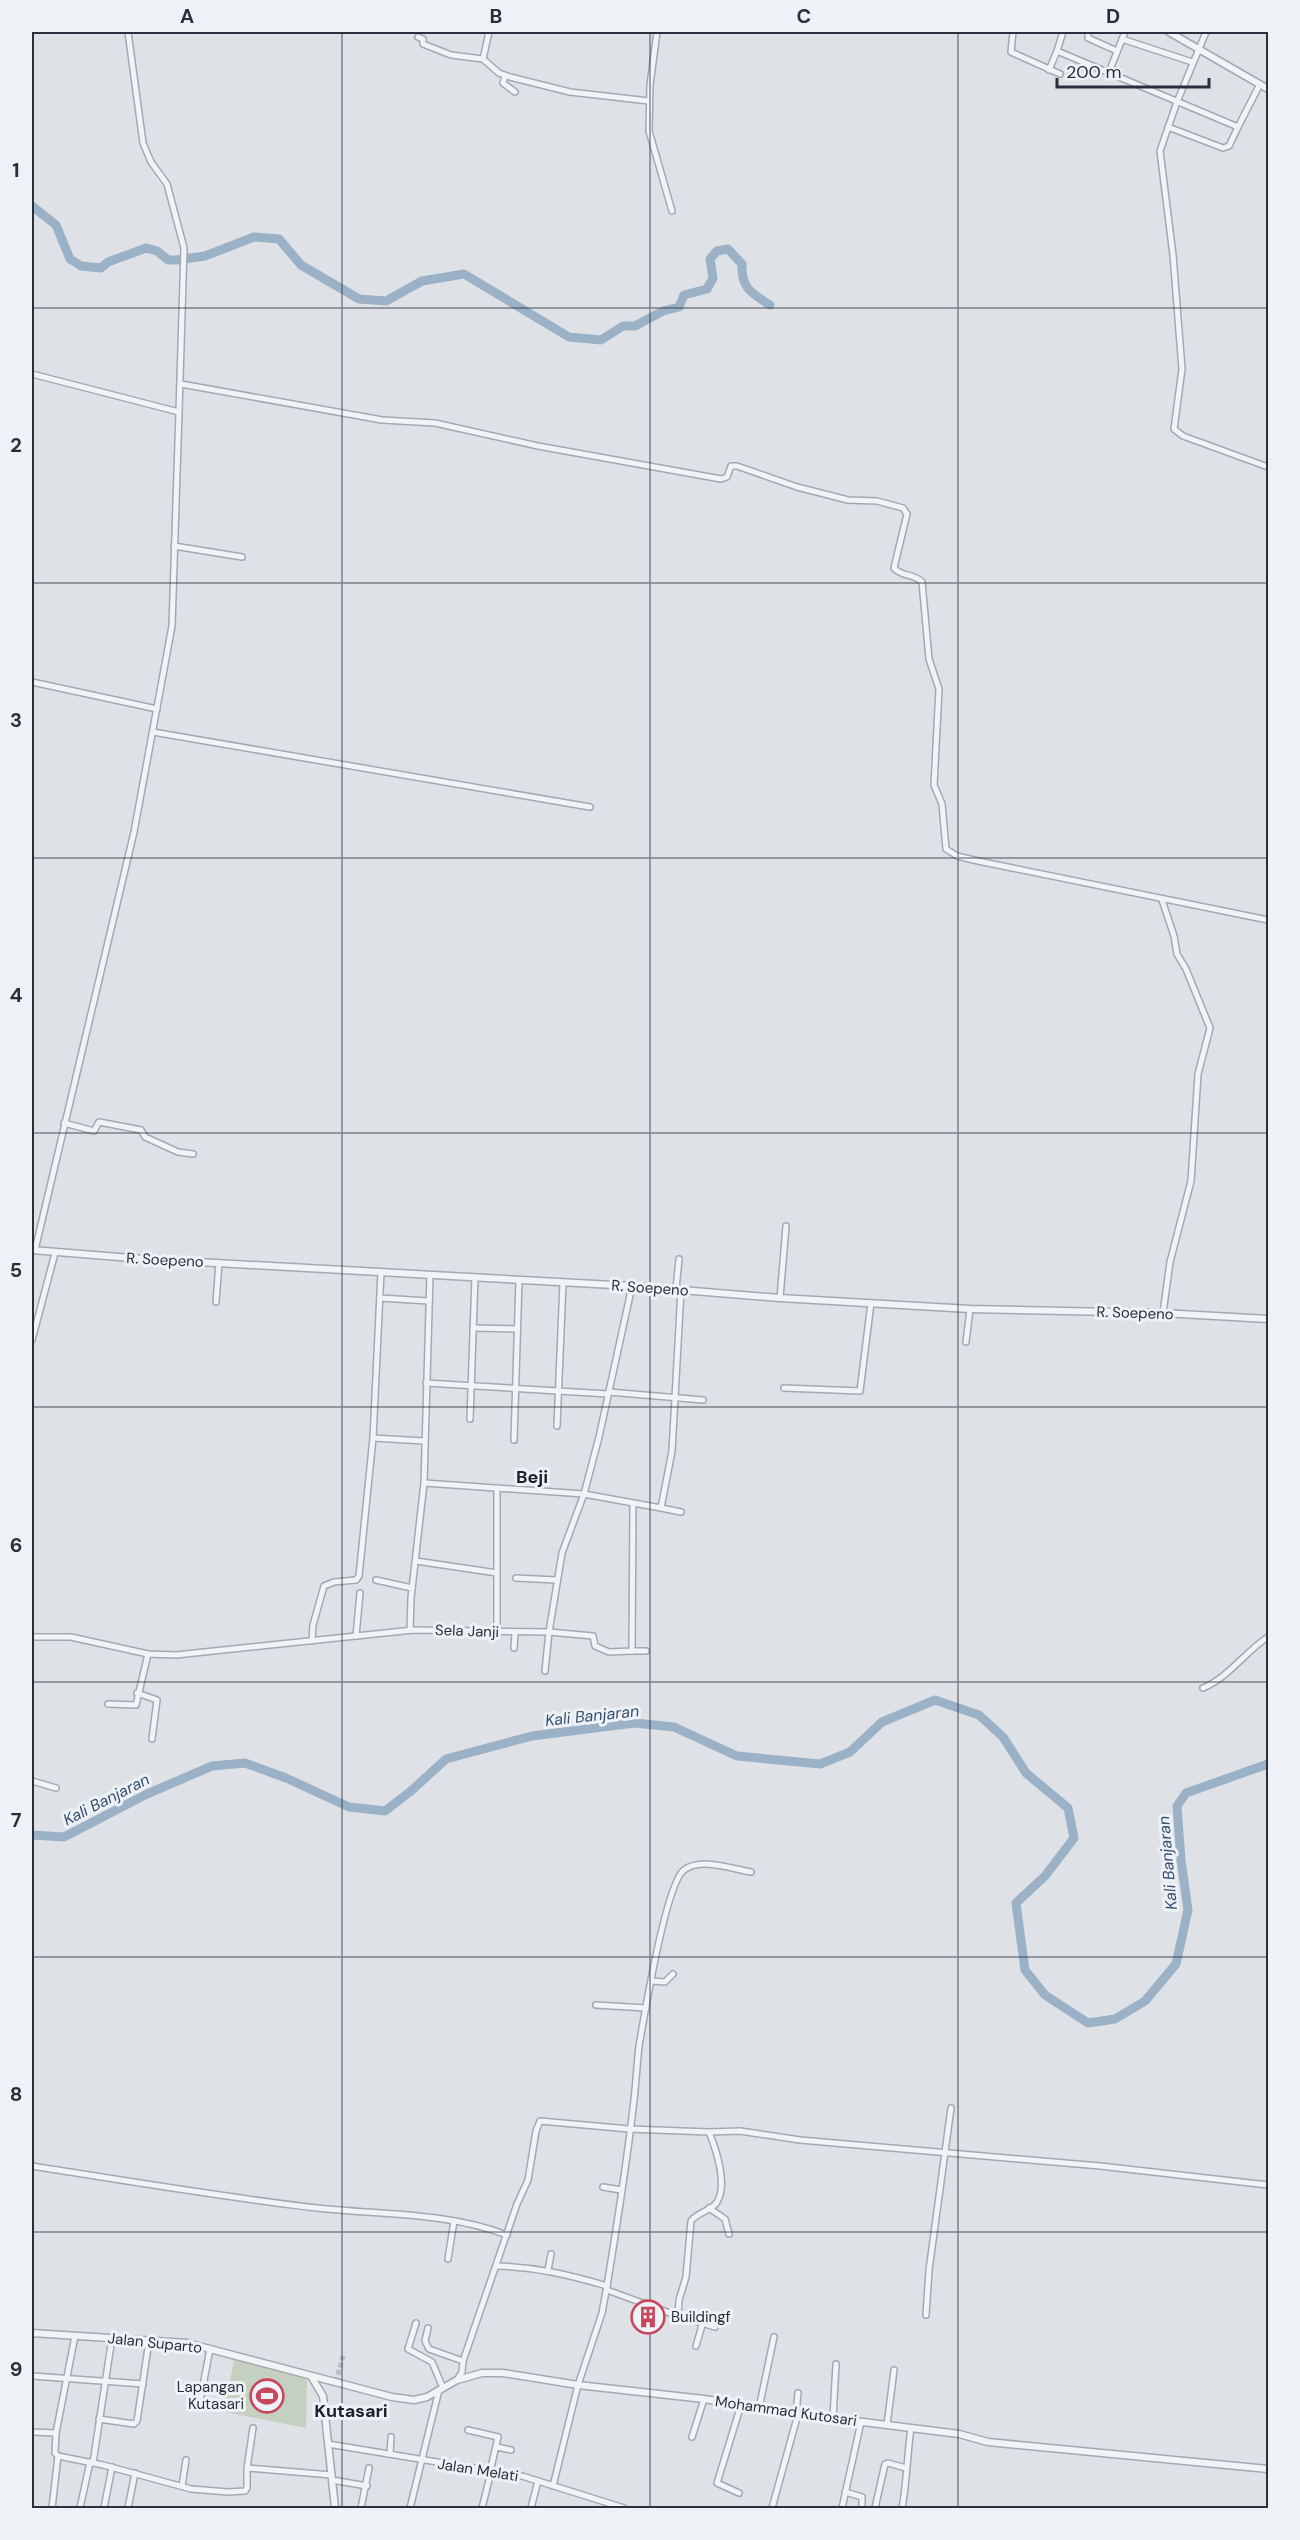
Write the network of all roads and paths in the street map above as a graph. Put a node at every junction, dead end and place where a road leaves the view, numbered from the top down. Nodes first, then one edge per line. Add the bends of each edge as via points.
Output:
1 (128, 32) edge
2 (489, 32) edge
3 (657, 32) edge
4 (1013, 32) edge
5 (1063, 32) edge
6 (1088, 32) edge
7 (1125, 32) edge
8 (1169, 32) edge
9 (1206, 32) edge
10 (418, 37) dead end
11 (1122, 39) junction
12 (1199, 48) junction
13 (1057, 51) junction
14 (1117, 51) junction
15 (483, 60) junction
16 (1192, 62) junction
17 (1049, 70) junction
18 (1109, 72) junction
19 (1060, 74) dead end
20 (505, 76) junction
21 (1260, 84) junction
22 (1269, 89) edge
23 (515, 92) dead end
24 (649, 101) junction
25 (1177, 102) junction
26 (1168, 127) junction
27 (1238, 127) junction
28 (672, 210) dead end
29 (32, 374) edge
30 (180, 384) junction
31 (179, 411) junction
32 (1269, 467) edge
33 (174, 546) junction
34 (242, 556) dead end
35 (32, 682) edge
36 (157, 709) junction
37 (153, 732) junction
38 (590, 807) dead end
39 (1162, 900) junction
40 (1269, 920) edge
41 (64, 1123) junction
42 (193, 1154) dead end
43 (786, 1226) dead end
44 (33, 1250) edge
45 (55, 1253) junction
46 (679, 1259) dead end
47 (219, 1263) junction
48 (381, 1272) junction
49 (430, 1275) junction
50 (475, 1277) junction
51 (519, 1280) junction
52 (563, 1283) junction
53 (632, 1286) junction
54 (678, 1289) junction
55 (380, 1298) junction
56 (780, 1298) junction
57 (429, 1301) junction
58 (216, 1302) dead end
59 (871, 1303) junction
60 (970, 1309) junction
61 (1163, 1312) junction
62 (1269, 1319) edge
63 (473, 1328) junction
64 (517, 1329) junction
65 (32, 1340) edge
66 (966, 1342) dead end
67 (426, 1383) junction
68 (471, 1386) junction
69 (514, 1388) junction
70 (784, 1388) dead end
71 (558, 1391) junction
72 (608, 1393) junction
73 (674, 1397) junction
74 (703, 1400) dead end
75 (470, 1419) dead end
76 (557, 1426) dead end
77 (373, 1438) junction
78 (514, 1440) dead end
79 (424, 1441) junction
80 (423, 1483) junction
81 (497, 1488) junction
82 (584, 1494) junction
83 (633, 1504) junction
84 (661, 1508) junction
85 (681, 1512) dead end
86 (416, 1561) junction
87 (497, 1573) junction
88 (516, 1578) dead end
89 (376, 1580) dead end
90 (556, 1580) junction
91 (412, 1587) junction
92 (360, 1593) dead end
93 (410, 1630) junction
94 (497, 1631) junction
95 (549, 1632) junction
96 (515, 1633) junction
97 (356, 1636) junction
98 (32, 1637) edge
99 (1269, 1637) edge
100 (312, 1641) junction
101 (514, 1648) dead end
102 (632, 1651) junction
103 (646, 1651) dead end
104 (148, 1654) junction
105 (545, 1671) dead end
106 (1203, 1688) dead end
107 (137, 1693) junction
108 (108, 1704) dead end
109 (152, 1739) dead end
110 (32, 1781) edge
111 (56, 1788) dead end
112 (751, 1872) dead end
113 (673, 1974) dead end
114 (652, 1981) junction
115 (596, 2005) dead end
116 (646, 2008) junction
117 (951, 2108) dead end
118 (629, 2129) junction
119 (709, 2132) junction
120 (945, 2154) junction
121 (32, 2166) edge
122 (1269, 2185) edge
123 (603, 2187) dead end
124 (621, 2190) junction
125 (709, 2208) junction
126 (454, 2221) junction
127 (729, 2234) dead end
128 (507, 2235) junction
129 (551, 2254) dead end
130 (448, 2259) dead end
131 (497, 2266) junction
132 (548, 2270) junction
133 (607, 2288) junction
134 (926, 2315) dead end
135 (678, 2316) junction
136 (703, 2322) junction
137 (416, 2323) dead end
138 (715, 2327) dead end
139 (428, 2328) dead end
140 (32, 2333) edge
141 (75, 2336) junction
142 (774, 2337) dead end
143 (112, 2338) junction
144 (149, 2341) junction
145 (696, 2346) dead end
146 (210, 2349) junction
147 (463, 2361) junction
148 (836, 2364) dead end
149 (894, 2370) dead end
150 (32, 2376) edge
151 (310, 2376) junction
152 (66, 2379) junction
153 (457, 2380) junction
154 (105, 2381) junction
155 (336, 2382) junction
156 (143, 2384) junction
157 (578, 2385) junction
158 (441, 2389) junction
159 (798, 2393) dead end
160 (201, 2396) dead end
161 (323, 2396) junction
162 (704, 2399) junction
163 (741, 2405) junction
164 (759, 2408) junction
165 (797, 2414) junction
166 (833, 2418) junction
167 (99, 2419) junction
168 (861, 2422) junction
169 (887, 2425) junction
170 (253, 2428) dead end
171 (911, 2428) junction
172 (468, 2430) dead end
173 (32, 2432) edge
174 (56, 2433) junction
175 (391, 2437) dead end
176 (692, 2437) dead end
177 (328, 2444) junction
178 (497, 2447) junction
179 (511, 2450) dead end
180 (390, 2454) junction
181 (58, 2456) junction
182 (186, 2460) dead end
183 (421, 2460) junction
184 (92, 2463) junction
185 (112, 2467) junction
186 (247, 2468) junction
187 (369, 2468) dead end
188 (906, 2468) junction
189 (1269, 2469) edge
190 (491, 2472) junction
191 (135, 2474) junction
192 (332, 2477) junction
193 (538, 2481) junction
194 (182, 2486) junction
195 (367, 2486) junction
196 (553, 2486) junction
197 (845, 2492) junction
198 (739, 2493) dead end
199 (52, 2508) edge
200 (80, 2508) edge
201 (104, 2508) edge
202 (128, 2508) edge
203 (335, 2508) edge
204 (361, 2508) edge
205 (410, 2508) edge
206 (482, 2508) edge
207 (531, 2508) edge
208 (624, 2508) edge
209 (771, 2508) edge
210 (842, 2508) edge
211 (862, 2508) edge
212 (876, 2508) edge
213 (902, 2508) edge

1 - 30 street via 143,143 167,184 184,248
2 - 15 street
3 - 24 street
4 - 17 street via 1011,52
5 - 13 street
6 - 14 street via 1088,38
7 - 11 street
8 - 12 street
9 - 12 street
10 - 15 street via 423,44 442,53
11 - 14 street
11 - 16 street
12 - 16 street
12 - 21 street
13 - 17 street
13 - 18 street
14 - 18 street
15 - 20 street
16 - 25 street
17 - 19 street
18 - 25 street
20 - 23 street via 504,83
20 - 24 street via 570,92
21 - 22 street
21 - 27 street
24 - 28 street via 649,131
25 - 26 street
25 - 27 street
26 - 27 street via 1223,148 1229,146
26 - 32 street via 1160,158 1182,369 1174,429 1183,436
29 - 31 street
30 - 31 street
30 - 39 street via 382,420 435,423 538,446 721,478 728,477 731,466 737,466 848,500 877,501 903,508 907,514 894,568 922,582 929,659 939,689 934,785 942,804 946,849 978,861
31 - 33 street
33 - 34 street
33 - 36 street via 172,626
35 - 36 street
36 - 37 street
37 - 38 street
37 - 41 street via 119,901
39 - 40 street
39 - 61 street via 1177,954 1210,1028 1198,1074 1191,1181 1170,1262
41 - 42 street via 94,1131 99,1122 141,1130 145,1137 180,1153
41 - 44 street
43 - 56 street
44 - 45 street, R. Soepeno
45 - 47 street, R. Soepeno
45 - 65 street
46 - 54 street
47 - 48 street, R. Soepeno
47 - 58 street
48 - 49 street, R. Soepeno
48 - 55 street
49 - 50 street, R. Soepeno
49 - 57 street
50 - 51 street, R. Soepeno
50 - 63 street
51 - 52 street, R. Soepeno
51 - 64 street
52 - 53 street, R. Soepeno
52 - 71 street
53 - 54 street, R. Soepeno
53 - 72 street
54 - 56 street, R. Soepeno
54 - 73 street
55 - 57 street
55 - 77 street
56 - 59 street, R. Soepeno
57 - 67 street
59 - 60 street, R. Soepeno
59 - 70 street via 860,1391
60 - 61 street, R. Soepeno
60 - 66 street
61 - 62 street, R. Soepeno
63 - 64 street
63 - 68 street
64 - 69 street
67 - 68 street
67 - 79 street
68 - 69 street
68 - 75 street
69 - 71 street
69 - 78 street
71 - 72 street
71 - 76 street
72 - 73 street
72 - 82 street
73 - 74 street
73 - 84 street via 672,1451
77 - 79 street
77 - 100 street via 359,1576 356,1580 324,1586
79 - 80 street
80 - 81 street
80 - 86 street
81 - 82 street
81 - 87 street
82 - 83 street
82 - 90 street
83 - 84 street
83 - 102 street
84 - 85 street
86 - 87 street
86 - 91 street
87 - 94 street
88 - 90 street
89 - 91 street
90 - 95 street
91 - 93 street
92 - 97 street
93 - 94 street, Sela Janji
93 - 97 street, Sela Janji
94 - 96 street, Sela Janji
95 - 96 street, Sela Janji
95 - 102 street, Sela Janji via 593,1636 595,1646 605,1651
95 - 105 street
96 - 101 street
97 - 100 street, Sela Janji
98 - 104 street, Sela Janji via 76,1638
99 - 106 street
100 - 104 street, Sela Janji via 197,1655
102 - 103 street
104 - 107 street
107 - 108 street via 136,1705
107 - 109 street via 157,1700
110 - 111 street
112 - 114 street via 696,1864 679,1875
113 - 114 street via 665,1982
114 - 116 street
115 - 116 street
116 - 118 street
117 - 120 street
118 - 119 street
118 - 124 street
118 - 128 street via 538,2123 528,2180
119 - 120 street via 740,2131
119 - 125 street via 718,2156 722,2190 717,2203
120 - 122 street
120 - 134 street via 928,2270
121 - 126 street via 268,2202
123 - 124 street
124 - 133 street
125 - 127 street via 725,2219
125 - 135 street via 691,2221
126 - 128 street
126 - 130 street
128 - 131 street
129 - 132 street
131 - 132 street
131 - 147 street
132 - 133 street
133 - 135 street
133 - 157 street
135 - 136 street
136 - 138 street
136 - 145 street
137 - 158 street via 408,2350 432,2362
139 - 147 street via 425,2338 429,2349
140 - 141 street, Jalan Suparto
141 - 143 street, Jalan Suparto
141 - 152 street
142 - 164 street
143 - 144 street, Jalan Suparto
143 - 154 street
144 - 146 street, Jalan Suparto
144 - 156 street
146 - 151 street, Jalan Suparto
146 - 160 street
147 - 153 street
148 - 166 street
149 - 169 street
150 - 152 street
151 - 155 street, Mohammad Kutosari
151 - 161 street
152 - 154 street
152 - 174 street
153 - 157 street, Mohammad Kutosari via 482,2373 503,2373
153 - 158 street, Mohammad Kutosari
154 - 156 street
154 - 167 street
155 - 158 street, Mohammad Kutosari via 414,2400
155 - 161 street via 328,2385
156 - 167 street via 136,2423
157 - 162 street, Mohammad Kutosari
157 - 196 street
158 - 183 street
159 - 165 street
161 - 177 street
162 - 163 street, Mohammad Kutosari
162 - 176 street
163 - 164 street, Mohammad Kutosari
163 - 198 street via 717,2483
164 - 165 street, Mohammad Kutosari
165 - 166 street, Mohammad Kutosari
165 - 209 street
166 - 168 street, Mohammad Kutosari
167 - 184 street
168 - 169 street, Mohammad Kutosari
168 - 197 street
169 - 171 street, Mohammad Kutosari
170 - 186 street
171 - 188 street
171 - 189 street, Mohammad Kutosari via 988,2442
172 - 178 street via 497,2436
173 - 174 street
174 - 181 street
175 - 180 street
177 - 180 street, Jalan Melati
177 - 192 street
178 - 179 street
178 - 190 street
180 - 183 street, Jalan Melati
181 - 184 street
181 - 199 street
182 - 194 street
183 - 190 street, Jalan Melati
183 - 205 street
184 - 185 street
184 - 200 street
185 - 191 street
185 - 201 street
186 - 192 street
186 - 194 street via 244,2491 208,2492
187 - 195 street
188 - 212 street via 885,2464
188 - 213 street
190 - 193 street, Jalan Melati
190 - 206 street
191 - 194 street
191 - 202 street
192 - 195 street
192 - 203 street
193 - 196 street, Jalan Melati
193 - 207 street
195 - 204 street
196 - 208 street, Jalan Melati
197 - 210 street
197 - 211 street via 862,2497

